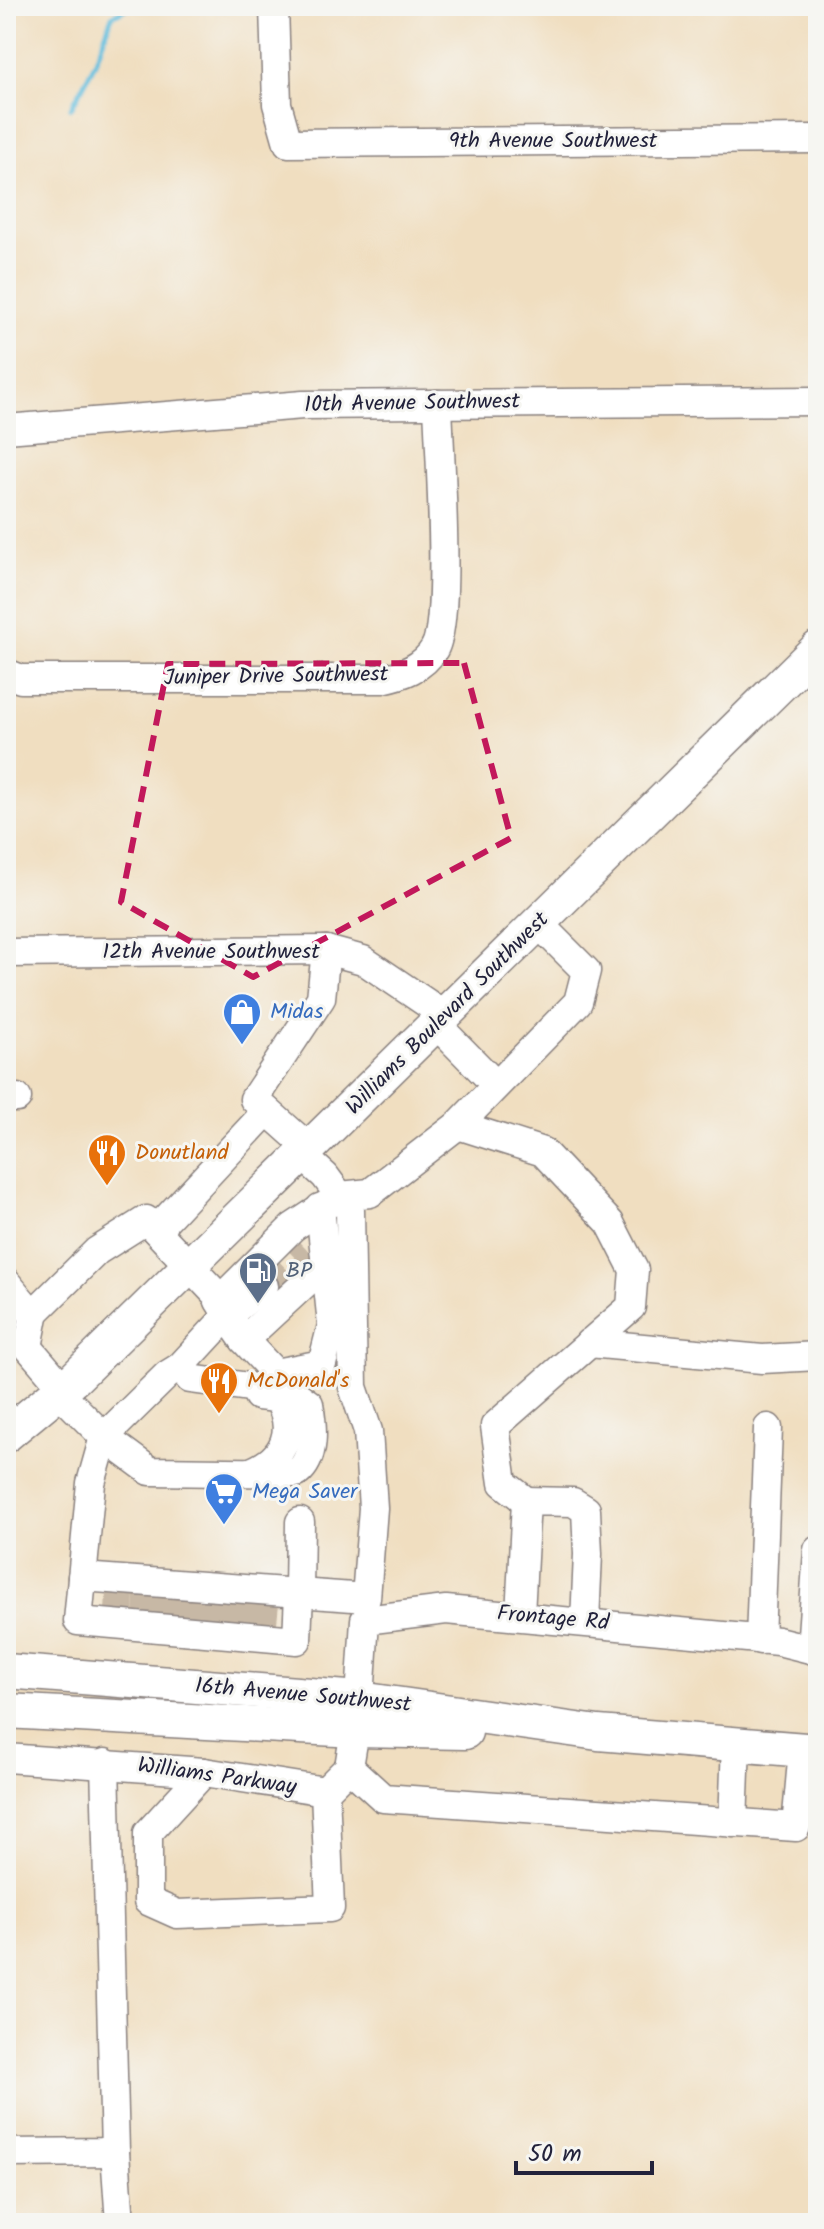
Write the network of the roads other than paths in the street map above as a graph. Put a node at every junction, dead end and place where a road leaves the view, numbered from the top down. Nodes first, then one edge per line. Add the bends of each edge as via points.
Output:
1 (274, 6) edge
2 (818, 139) edge
3 (818, 401) edge
4 (438, 404) junction
5 (6, 429) edge
6 (818, 648) edge
7 (6, 673) edge
8 (539, 924) junction
9 (326, 950) junction
10 (6, 953) edge
11 (442, 1021) junction
12 (496, 1085) junction
13 (267, 1111) junction
14 (458, 1125) junction
15 (306, 1153) junction
16 (322, 1229) junction
17 (156, 1230) junction
18 (191, 1265) junction
19 (6, 1282) edge
20 (264, 1286) tunnel mouth
21 (223, 1308) junction
22 (33, 1314) junction
23 (244, 1340) junction
24 (589, 1343) junction
25 (17, 1348) edge
26 (818, 1356) edge
27 (185, 1373) junction
28 (65, 1388) junction
29 (768, 1428) dead end
30 (6, 1435) edge
31 (104, 1437) junction
32 (6, 1456) edge
33 (263, 1467) junction
34 (526, 1501) junction
35 (300, 1522) dead end
36 (818, 1550) edge
37 (82, 1577) junction
38 (299, 1593) junction
39 (816, 1593) edge
40 (192, 1608) junction
41 (365, 1609) junction
42 (520, 1615) junction
43 (585, 1622) junction
44 (760, 1640) junction
45 (814, 1650) edge
46 (6, 1671) edge
47 (6, 1711) edge
48 (358, 1715) junction
49 (736, 1744) junction
50 (810, 1750) edge
51 (6, 1758) edge
52 (105, 1763) junction
53 (349, 1767) junction
54 (204, 1772) junction
55 (325, 1791) junction
56 (733, 1823) junction
57 (115, 2152) junction
58 (6, 2153) edge
59 (120, 2223) edge

1 - 2 street, 9th Avenue Southwest via 277,104 288,143
3 - 4 street, 10th Avenue Southwest
4 - 5 street, 10th Avenue Southwest via 303,405
4 - 7 street, Juniper Drive Southwest via 443,611 436,647 412,670 382,679 21,679
6 - 8 main road, Williams Boulevard Southwest
8 - 11 main road, Williams Boulevard Southwest
8 - 12 street via 586,971 586,980 578,1002
9 - 10 street, 12th Avenue Southwest
9 - 11 street, 12th Avenue Southwest via 363,960
9 - 13 street via 321,998 254,1099
11 - 12 street, 12th Avenue Southwest
11 - 15 main road, Williams Boulevard Southwest
12 - 14 street
13 - 15 street
13 - 17 street
14 - 16 street
14 - 24 street via 543,1152 610,1223 634,1270 631,1307
15 - 16 street
15 - 18 main road, Williams Boulevard Southwest
16 - 21 street via 293,1227
16 - 23 street
16 - 23 street via 332,1325 322,1364 275,1373
16 - 41 street via 350,1210 353,1387 368,1431 373,1508
17 - 18 street
17 - 22 street via 146,1220 97,1251
18 - 21 street
18 - 28 main road, Williams Boulevard Southwest
19 - 22 street
20 - 21 street
21 - 23 street
21 - 27 street
22 - 25 street
24 - 26 street via 762,1359
24 - 34 street via 495,1426 503,1483
25 - 28 street
27 - 31 street via 167,1375
27 - 33 street via 196,1391 277,1398 285,1411 286,1439
27 - 33 street via 294,1393 309,1404 310,1457 304,1467 297,1473
28 - 30 main road, Williams Boulevard Southwest
28 - 31 street
28 - 32 main road, Williams Boulevard Southwest
29 - 44 street
31 - 33 street via 150,1471
31 - 37 street via 91,1483
34 - 42 street
34 - 43 street via 573,1502 586,1510
35 - 38 street
36 - 39 street
37 - 40 street
37 - 40 street via 78,1621
38 - 40 street, Frontage Rd
38 - 40 street via 297,1640
38 - 41 street, Frontage Rd
39 - 45 street
41 - 42 street, Frontage Rd
41 - 48 street
42 - 43 street, Frontage Rd
43 - 44 street, Frontage Rd
44 - 45 street, Frontage Rd
46 - 48 main road, 16th Avenue Southwest
47 - 48 main road, 16th Avenue Southwest
48 - 49 main road, 16th Avenue Southwest
48 - 53 street
49 - 50 main road, 16th Avenue Southwest
49 - 56 street
50 - 56 street via 796,1827
51 - 52 street, Williams Parkway
52 - 54 street, Williams Parkway
52 - 57 street
53 - 55 street, Williams Parkway
53 - 56 street via 383,1798
54 - 55 street, Williams Parkway
54 - 55 street via 148,1833 148,1901 177,1914 330,1908
57 - 58 street
57 - 59 street

